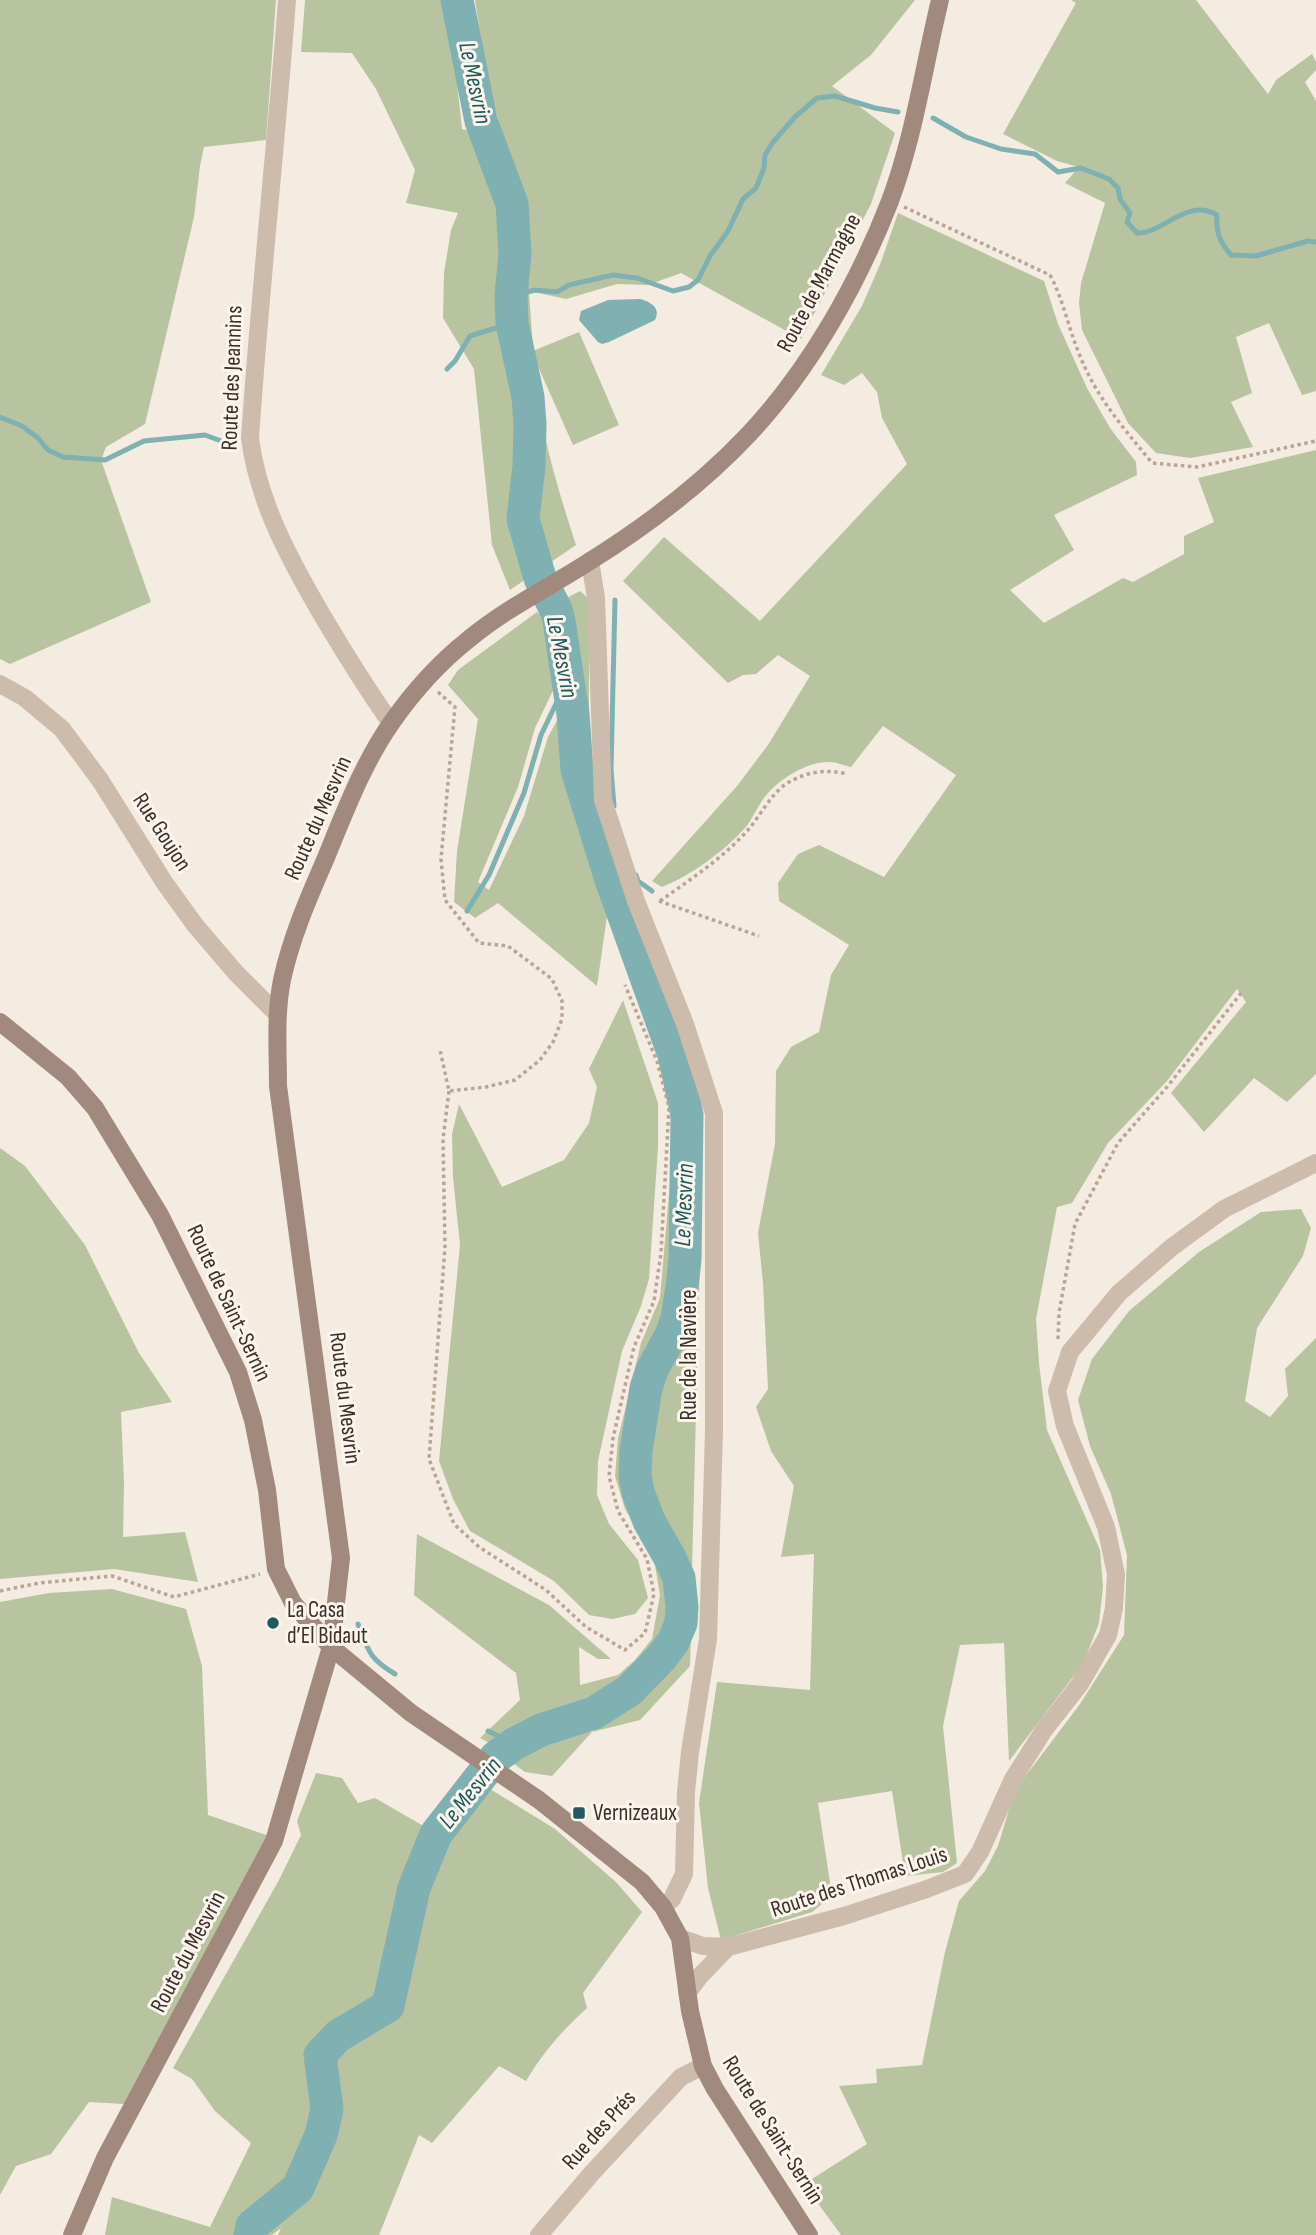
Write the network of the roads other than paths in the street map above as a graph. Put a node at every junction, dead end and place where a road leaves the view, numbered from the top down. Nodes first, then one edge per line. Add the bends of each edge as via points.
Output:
1 (287, 0) edge
2 (940, 0) edge
3 (590, 561) junction
4 (530, 598) joint
5 (0, 684) edge
6 (391, 723) junction
7 (277, 1014) junction
8 (0, 1022) edge
9 (1316, 1163) edge
10 (331, 1647) junction
11 (663, 1907) junction
12 (680, 1938) junction
13 (728, 1947) junction
14 (687, 1993) junction
15 (703, 2067) junction
16 (72, 2235) edge
17 (538, 2235) edge
18 (809, 2235) edge

1 - 6 street, Route des Jeannins via 250,438 272,522 360,680
2 - 3 main road, Route de Marmagne via 890,201 854,278 804,366 749,434 698,482
3 - 4 main road, Route de Marmagne
3 - 11 street, Rue de la Navière via 596,598 603,800 714,1113 714,1431 708,1639 690,1752 684,1874
4 - 6 main road, Route du Mesvrin via 469,639 424,682
5 - 7 street, Rue Goujon via 62,729 195,925
6 - 7 main road, Route du Mesvrin via 305,906 288,957
7 - 10 main road, Route du Mesvrin via 278,1086 341,1558
8 - 10 main road, Route de Saint-Sernin via 68,1077 95,1108 160,1215 238,1372 253,1420 276,1569 293,1603
9 - 13 street, Route des Thomas Louis via 1224,1209 1172,1247 1119,1293 1070,1352 1057,1391 1065,1426 1106,1527 1116,1574 1114,1608 1108,1635 1080,1684 1013,1779 965,1874 844,1916
10 - 11 main road, Route de Saint-Sernin via 411,1713 519,1787 642,1882
10 - 16 main road, Route du Mesvrin via 274,1841 105,2158
11 - 12 main road, Route de Saint-Sernin
12 - 13 street, Route des Thomas Louis
12 - 14 main road, Route de Saint-Sernin
13 - 14 street
14 - 15 main road, Route de Saint-Sernin
15 - 17 street, Rue des Prés via 681,2077
15 - 18 main road, Route de Saint-Sernin

